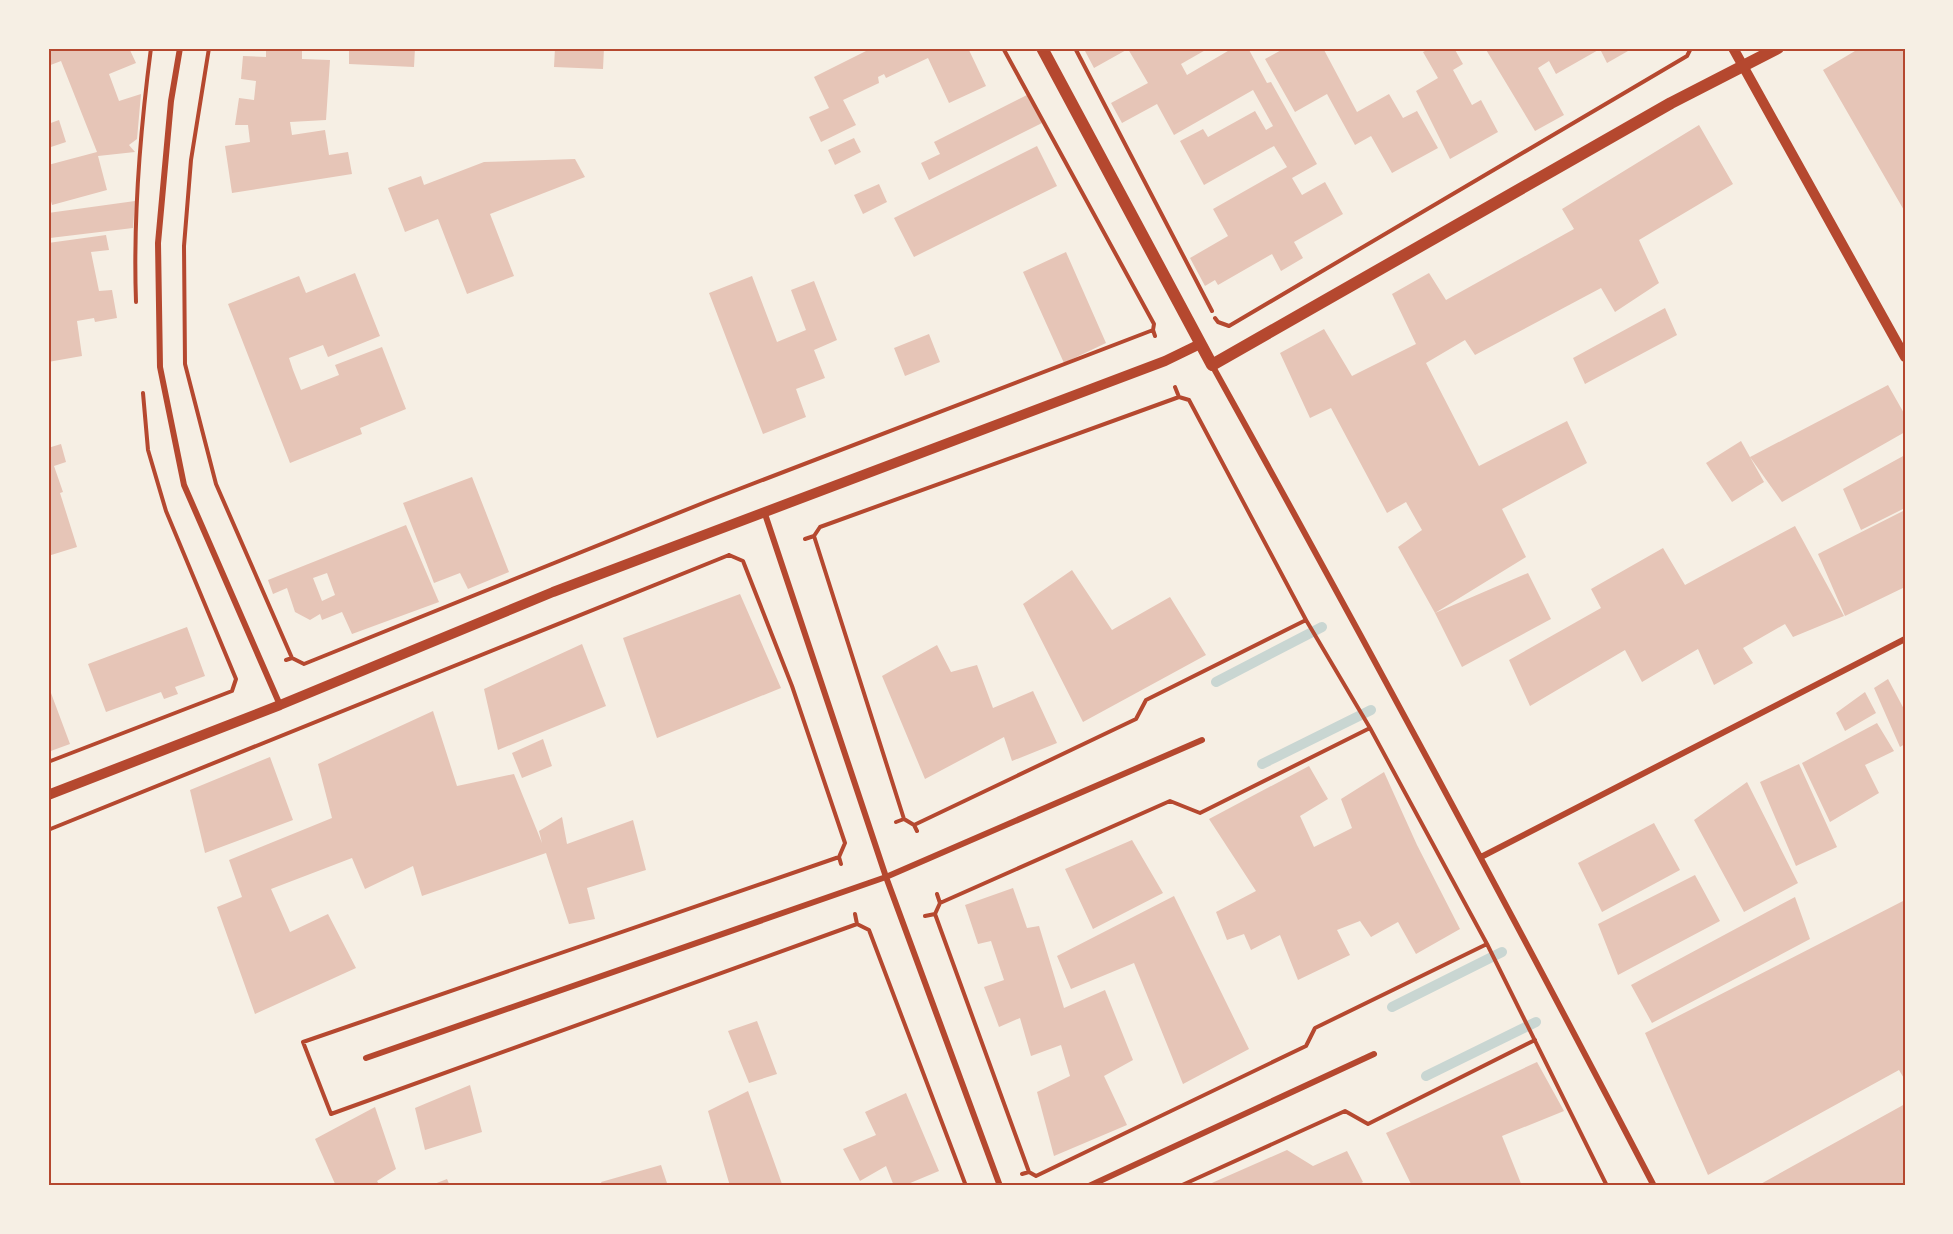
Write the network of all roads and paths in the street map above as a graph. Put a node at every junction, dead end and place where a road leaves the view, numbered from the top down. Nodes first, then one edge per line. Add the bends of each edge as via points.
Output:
1 (180, 48) edge
2 (209, 48) edge
3 (1003, 48) edge
4 (1042, 48) edge
5 (1075, 48) edge
6 (1691, 48) edge
7 (1734, 48) edge
8 (1778, 48) edge
9 (1743, 67) junction
10 (1153, 330) junction
11 (1155, 336) dead end
12 (1200, 344) junction
13 (1905, 357) edge
14 (1212, 365) junction
15 (1175, 387) dead end
16 (1179, 397) junction
17 (798, 467) junction
18 (801, 475) dead end
19 (708, 501) junction
20 (711, 510) dead end
21 (166, 511) dead end
22 (765, 514) junction
23 (817, 518) dead end
24 (820, 526) junction
25 (814, 536) junction
26 (806, 539) dead end
27 (749, 558) dead end
28 (743, 561) junction
29 (1306, 620) junction
30 (1905, 639) edge
31 (292, 658) junction
32 (286, 660) dead end
33 (304, 664) junction
34 (306, 669) dead end
35 (242, 676) dead end
36 (236, 679) junction
37 (232, 691) junction
38 (234, 697) dead end
39 (280, 705) junction
40 (1370, 728) junction
41 (1202, 740) dead end
42 (48, 762) edge
43 (48, 795) edge
44 (904, 819) junction
45 (896, 822) dead end
46 (914, 825) junction
47 (48, 830) edge
48 (916, 831) dead end
49 (839, 857) junction
50 (1481, 857) junction
51 (841, 864) dead end
52 (886, 876) junction
53 (937, 894) dead end
54 (940, 903) junction
55 (855, 914) dead end
56 (935, 914) junction
57 (926, 916) dead end
58 (857, 924) junction
59 (875, 929) dead end
60 (869, 930) junction
61 (1487, 944) junction
62 (1535, 1040) junction
63 (1374, 1054) dead end
64 (366, 1058) dead end
65 (1029, 1172) junction
66 (1022, 1174) dead end
67 (1036, 1176) junction
68 (1040, 1183) dead end
69 (966, 1186) edge
70 (1000, 1186) edge
71 (1089, 1186) edge
72 (1180, 1186) edge
73 (1607, 1186) edge
74 (1654, 1186) edge

1 - 39 street via 171,101 158,243 160,368 184,485
2 - 31 path via 191,160 183,246 185,364 216,484
3 - 10 path via 1157,323
4 - 12 main road
5 - 6 path via 1218,322 1229,326 1687,56
7 - 9 street
8 - 9 main road
9 - 13 street
9 - 14 main road via 1660,109
10 - 11 path
10 - 17 path
12 - 14 main road
12 - 22 street via 1165,361
14 - 50 street
15 - 16 path
16 - 24 path
16 - 29 path via 1189,400
17 - 18 path
17 - 19 path
19 - 20 path
19 - 33 path
21 - 36 path
22 - 39 street via 553,592
22 - 52 street
23 - 24 path
24 - 25 path
25 - 26 path
25 - 44 path
27 - 28 path
28 - 47 path via 729,555
28 - 49 path via 847,842
29 - 40 path
29 - 46 path via 1146,700 1136,720
30 - 50 street
31 - 32 path
31 - 33 path
33 - 34 path
35 - 36 path
36 - 37 path
37 - 38 path
37 - 42 path
39 - 43 street
40 - 54 path via 1200,813 1170,801
40 - 61 path
41 - 52 street
44 - 45 path
44 - 46 path
46 - 48 path
49 - 51 path
49 - 58 path via 303,1042 331,1114
50 - 74 street
52 - 64 street
52 - 70 street
53 - 54 path
54 - 56 path
55 - 58 path
56 - 57 path
56 - 65 path
58 - 60 path
59 - 60 path
60 - 69 path
61 - 62 path
61 - 67 path via 1315,1028 1306,1046
62 - 72 path via 1368,1124 1345,1111
62 - 73 path
63 - 71 street
65 - 66 path
65 - 67 path
67 - 68 path

